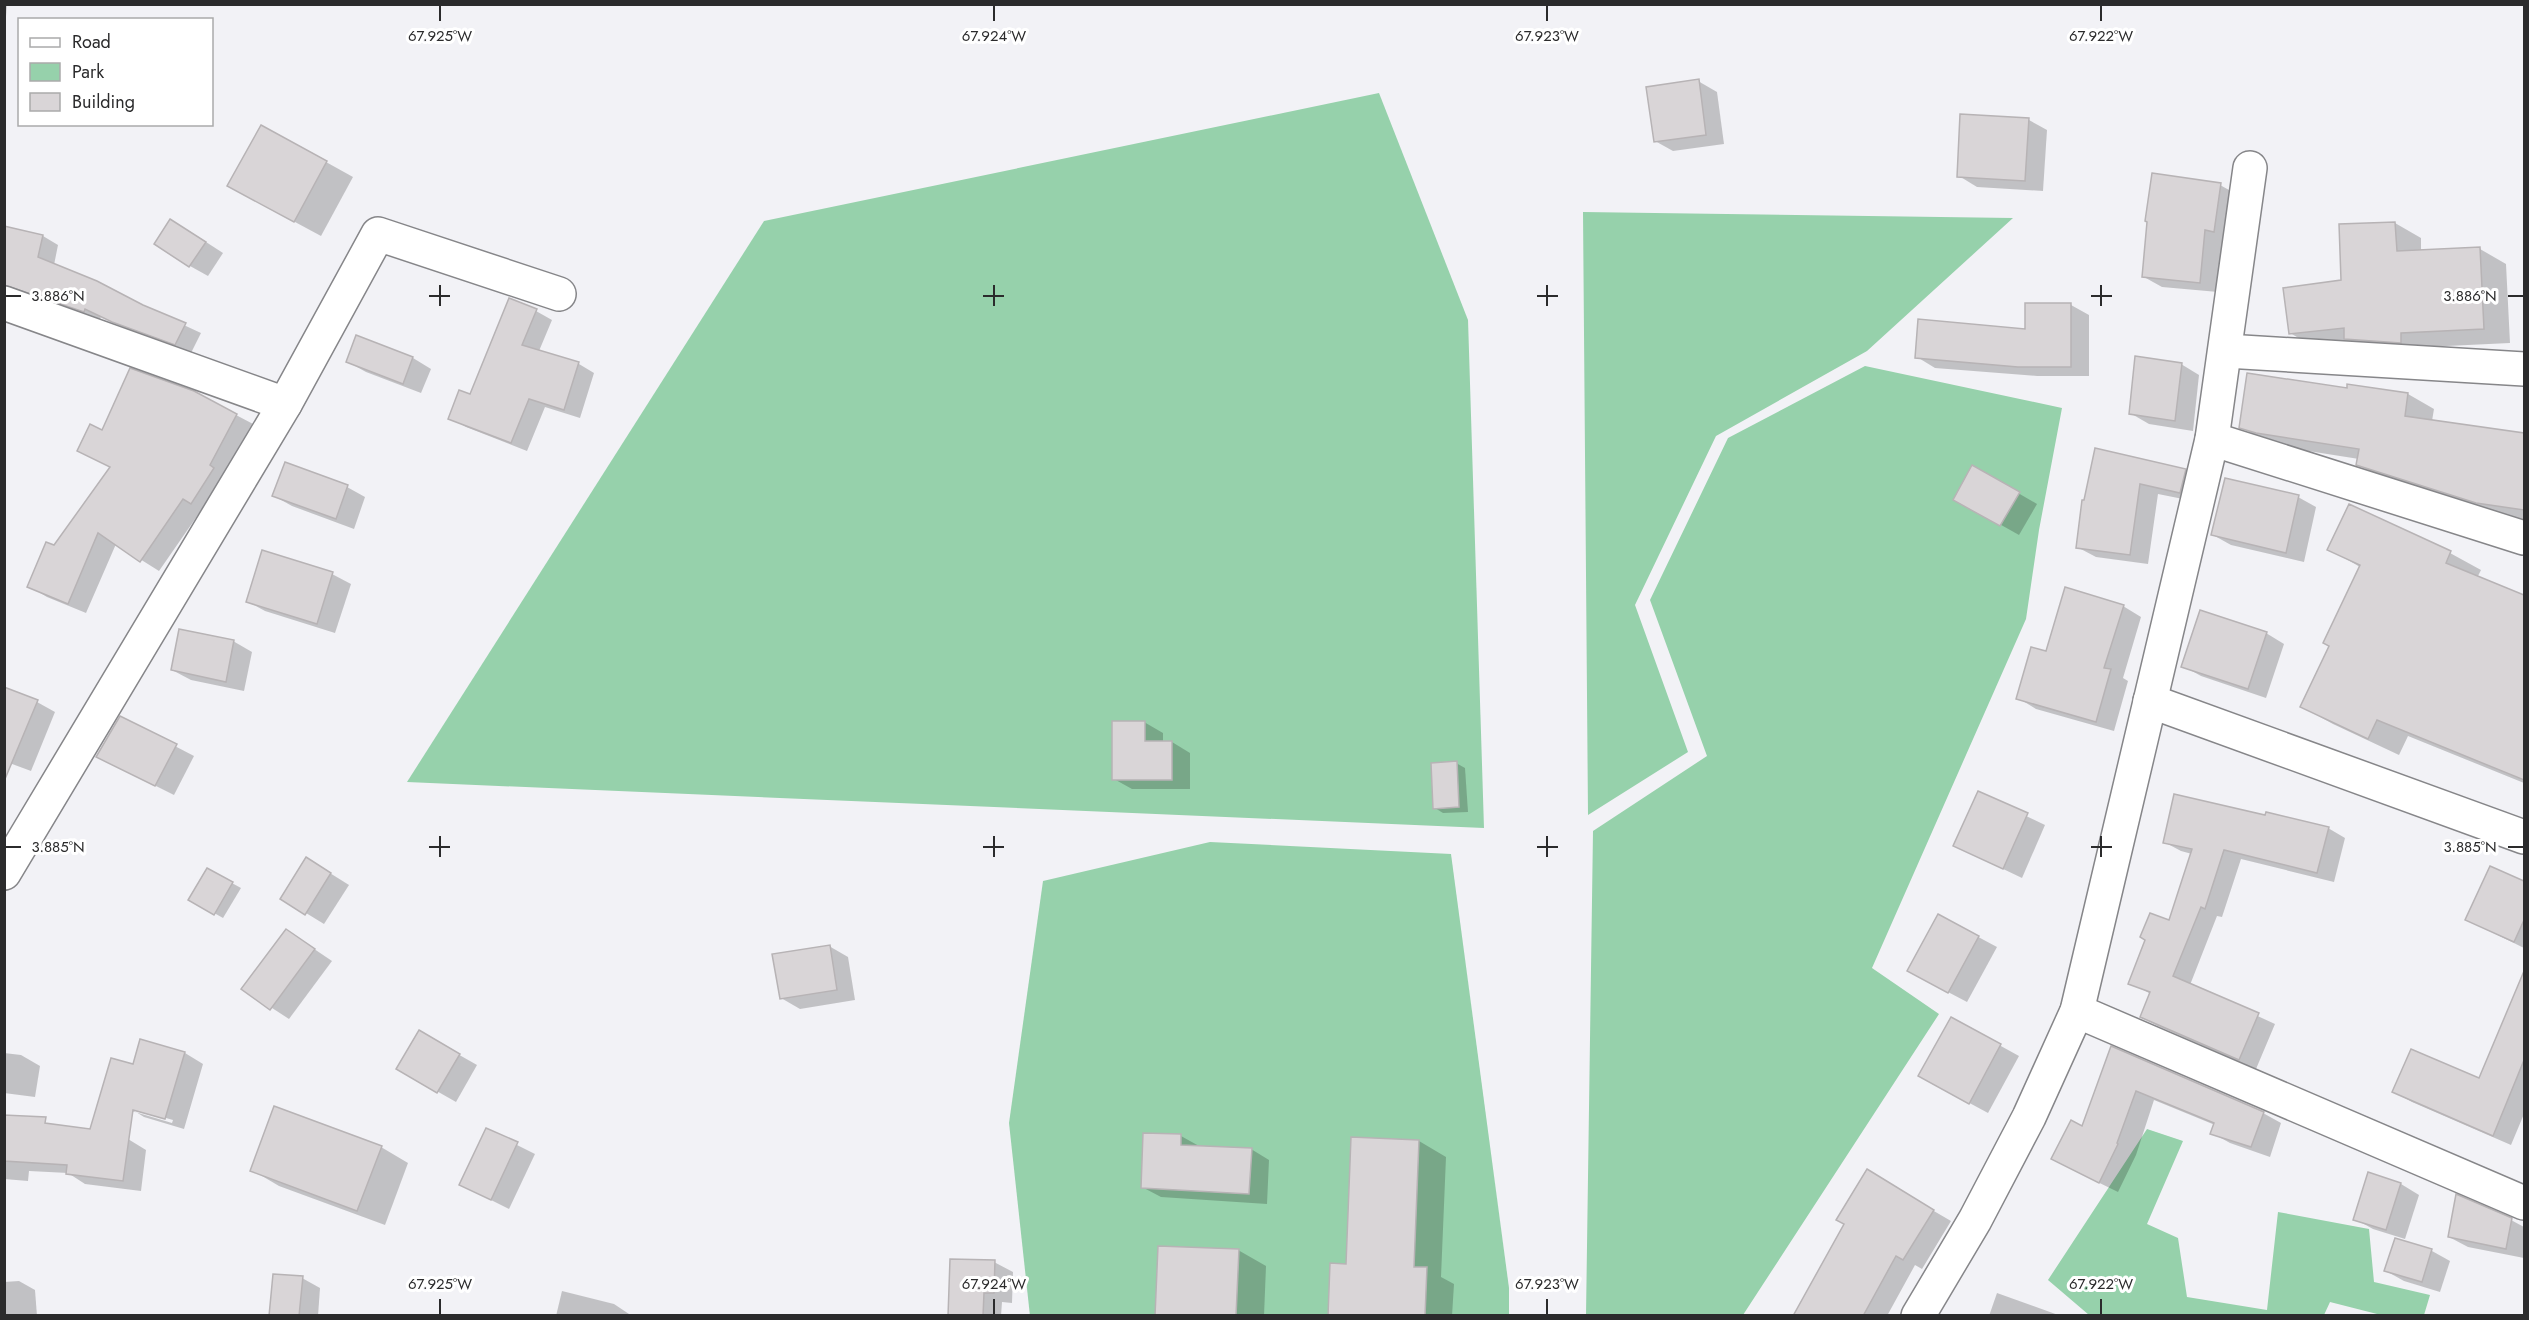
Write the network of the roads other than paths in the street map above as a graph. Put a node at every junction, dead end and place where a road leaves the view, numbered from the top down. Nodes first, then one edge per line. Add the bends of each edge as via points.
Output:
1 (2250, 168) dead end
2 (560, 294) dead end
3 (4, 303) edge
4 (2226, 351) junction
5 (2524, 369) edge
6 (285, 404) junction
7 (2212, 440) junction
8 (2524, 538) edge
9 (2150, 701) junction
10 (2524, 837) edge
11 (4, 873) edge
12 (2077, 1011) junction
13 (2524, 1203) edge
14 (1918, 1316) edge

1 - 4 street
2 - 6 street via 378,234
3 - 6 street
4 - 5 street
4 - 7 street
6 - 11 street
7 - 8 street
7 - 9 street
9 - 10 street
9 - 12 street
12 - 13 street
12 - 14 street via 2024,1127

